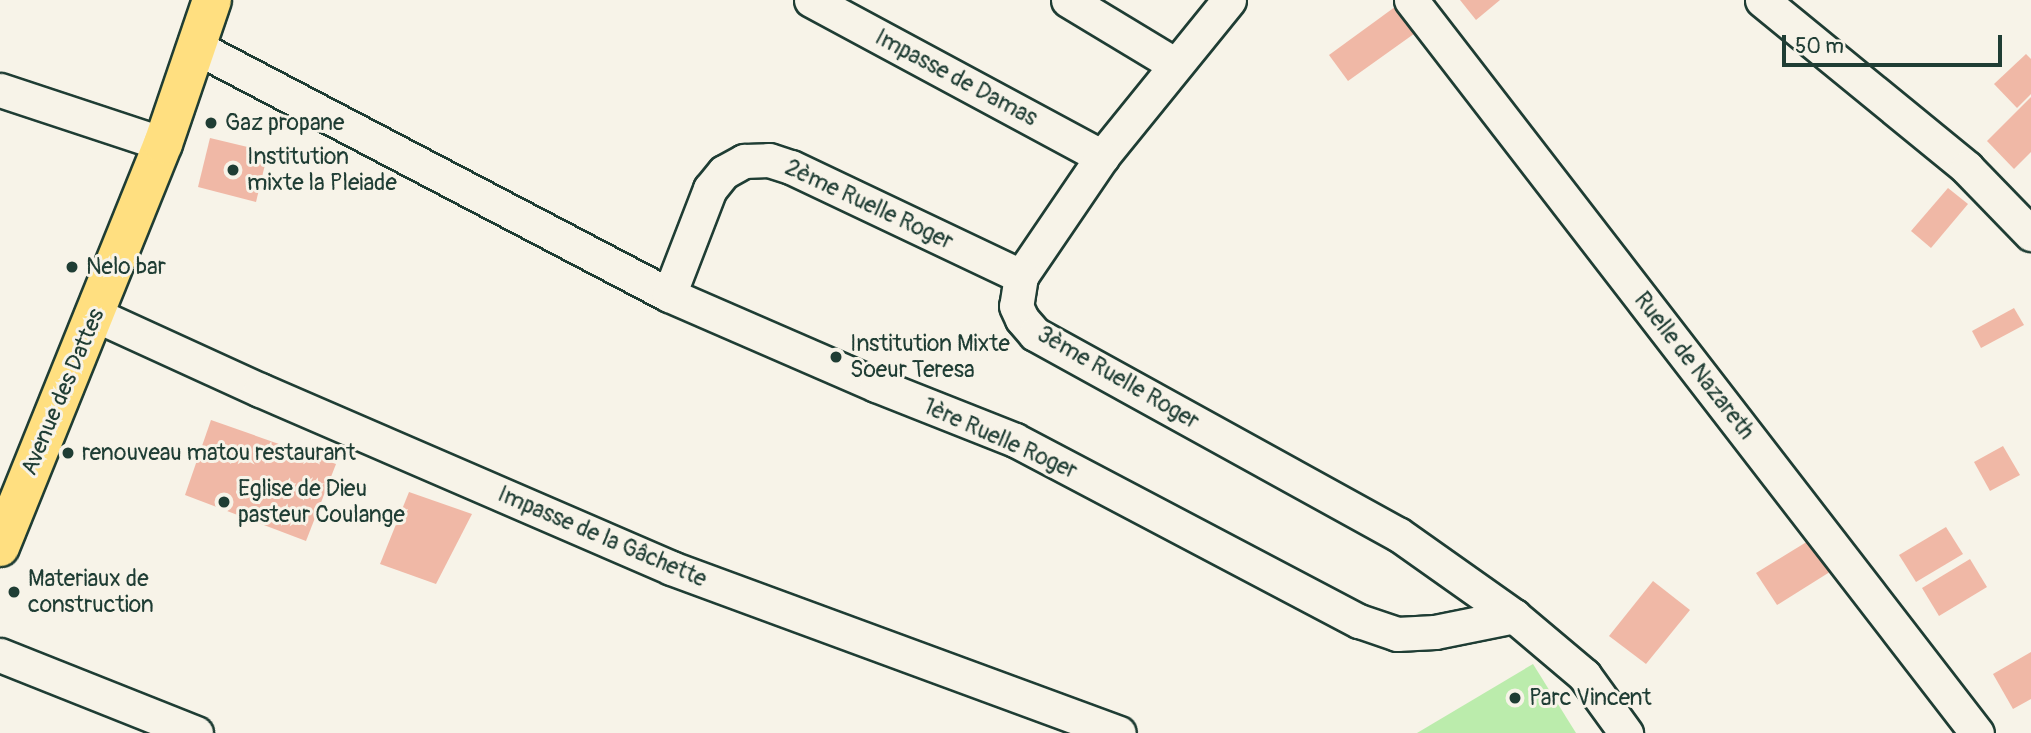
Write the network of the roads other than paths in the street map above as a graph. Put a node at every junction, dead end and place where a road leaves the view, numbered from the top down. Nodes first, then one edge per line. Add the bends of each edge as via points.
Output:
1 (212, 0) edge
2 (811, 0) edge
3 (1069, 0) edge
4 (1229, 0) edge
5 (1410, 0) edge
6 (1762, 0) edge
7 (198, 48) junction
8 (1174, 64) junction
9 (0, 90) edge
10 (163, 144) junction
11 (1102, 157) junction
12 (2031, 233) edge
13 (1021, 276) junction
14 (669, 295) junction
15 (96, 315) junction
16 (6, 509) edge
17 (0, 547) edge
18 (1514, 616) junction
19 (0, 655) edge
20 (196, 733) edge
21 (1119, 733) edge
22 (1626, 733) edge
23 (1978, 733) edge

1 - 7 main road, Avenue des Dattes
2 - 11 street, Impasse de Damas
3 - 8 street
4 - 8 street, 3ème Ruelle Roger
5 - 23 street, Ruelle de Nazareth
6 - 12 street via 1967,168
7 - 10 main road, Avenue des Dattes
7 - 14 street, 1ère Ruelle Roger
8 - 11 street, 3ème Ruelle Roger
9 - 10 street
10 - 15 main road, Avenue des Dattes
11 - 13 street, 3ème Ruelle Roger
13 - 14 street, 2ème Ruelle Roger via 791,167 756,160 724,172 710,189
13 - 18 street, 3ème Ruelle Roger via 1016,306 1035,334 1398,534
14 - 18 street, 1ère Ruelle Roger via 1016,440 1359,621 1397,634 1435,632
15 - 16 main road, Avenue des Dattes
15 - 21 street, Impasse de la Gâchette via 671,568
16 - 17 main road, Avenue des Dattes
18 - 22 street via 1584,675
19 - 20 street

